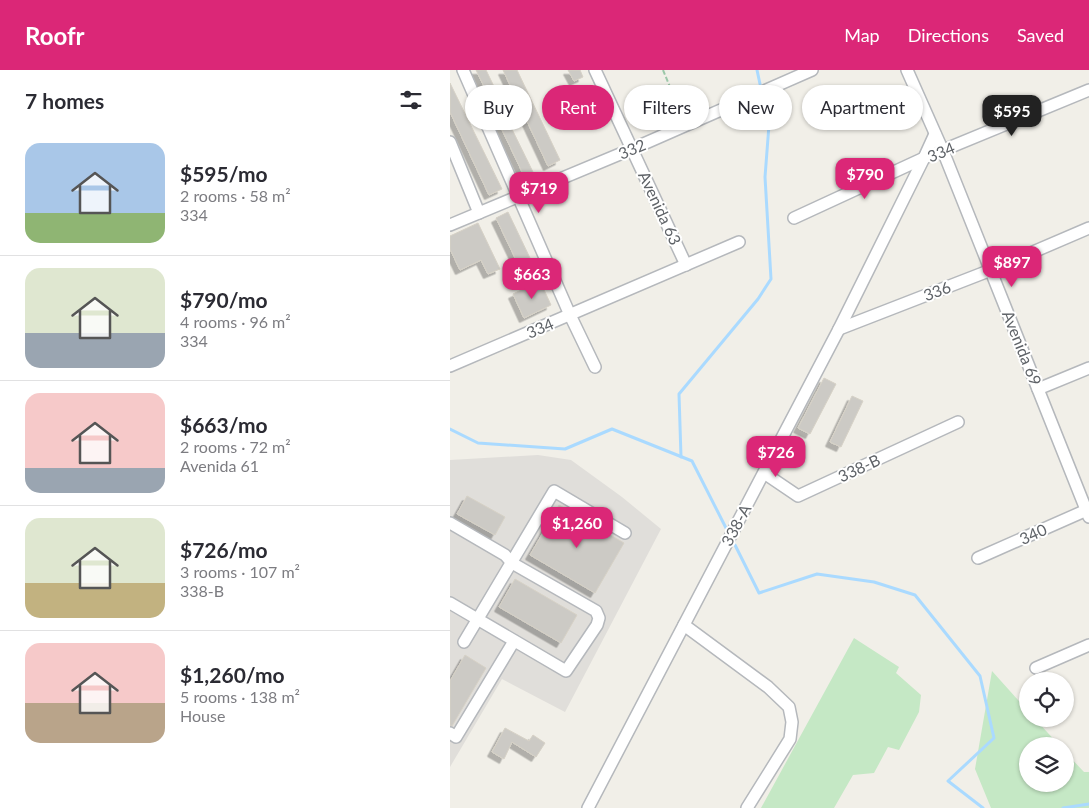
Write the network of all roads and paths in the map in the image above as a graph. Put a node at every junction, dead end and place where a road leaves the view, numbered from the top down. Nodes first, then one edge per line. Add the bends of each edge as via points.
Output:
1 (462, 70) edge
2 (594, 70) edge
3 (663, 70) edge
4 (812, 70) edge
5 (907, 70) edge
6 (669, 85) edge
7 (1089, 90) edge
8 (709, 116) edge
9 (677, 130) edge
10 (934, 134) junction
11 (450, 142) edge
12 (632, 149) junction
13 (943, 151) junction
14 (924, 158) junction
15 (518, 197) junction
16 (479, 213) junction
17 (794, 218) dead end
18 (450, 225) edge
19 (1089, 228) edge
20 (739, 242) dead end
21 (686, 265) junction
22 (991, 270) junction
23 (570, 315) junction
24 (839, 329) junction
25 (450, 366) edge
26 (595, 367) dead end
27 (1089, 368) edge
28 (1038, 389) junction
29 (958, 422) dead end
30 (764, 473) junction
31 (1088, 512) edge
32 (450, 523) edge
33 (625, 533) dead end
34 (978, 558) dead end
35 (512, 563) junction
36 (450, 603) edge
37 (478, 620) junction
38 (684, 625) junction
39 (514, 641) junction
40 (464, 642) dead end
41 (1089, 645) edge
42 (1036, 668) dead end
43 (450, 733) edge
44 (588, 808) edge
45 (747, 808) edge

1 - 15 street
2 - 12 street, Avenida 63
3 - 6 path
4 - 8 street, 332
5 - 10 street, Avenida 69
7 - 13 street, 334
9 - 12 street, 332
10 - 13 street, Avenida 69
10 - 14 street, 338-A
11 - 16 street
12 - 15 street, 332
12 - 21 street, Avenida 63
13 - 14 street, 334
13 - 22 street, Avenida 69
14 - 17 street, 334
14 - 24 street, 338-A
15 - 16 street, 332
15 - 23 street
16 - 18 street, 332
19 - 22 street, 336
20 - 21 street, 334
21 - 23 street, 334
22 - 24 street, 336
22 - 28 street, Avenida 69
23 - 25 street, 334
23 - 26 street
24 - 30 street, 338-A
27 - 28 street
28 - 31 street, Avenida 69
29 - 30 street, 338-B via 798,496
30 - 38 street, 338-A
31 - 34 street, 340
32 - 35 street via 505,555
33 - 35 street via 554,491
35 - 37 street
35 - 39 street via 596,611 599,618 566,671
36 - 37 street
37 - 39 street
37 - 40 street
38 - 44 street, 338-A
38 - 45 street via 768,687 789,707 792,722 790,739
39 - 43 street via 456,737
41 - 42 street

